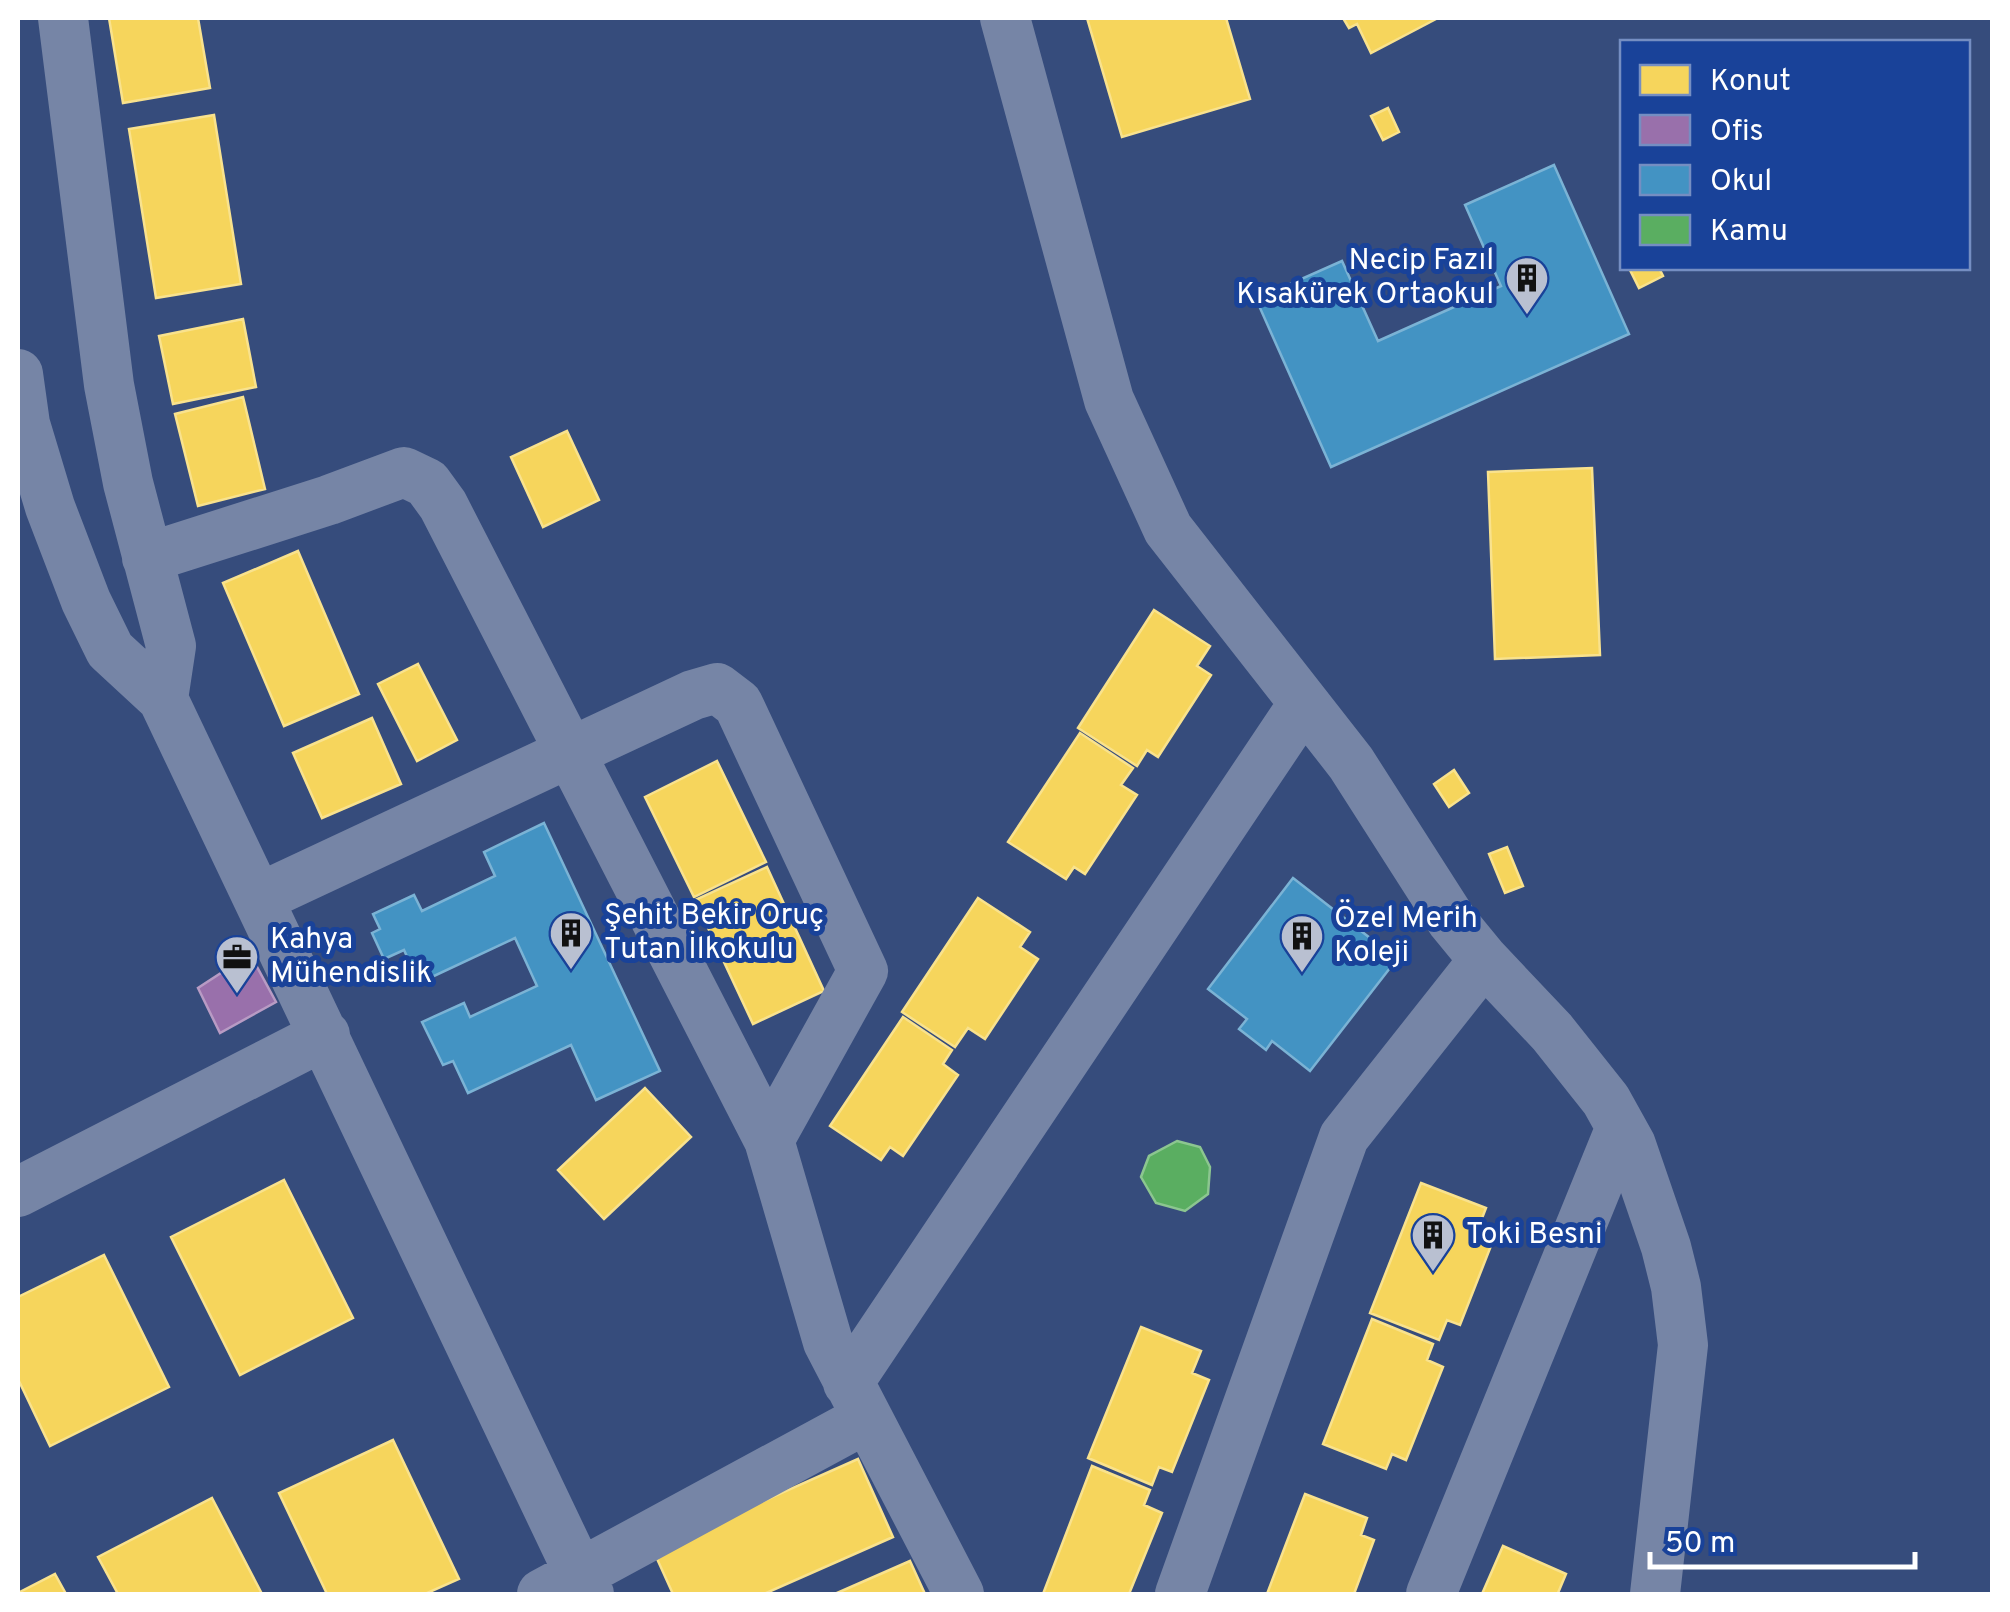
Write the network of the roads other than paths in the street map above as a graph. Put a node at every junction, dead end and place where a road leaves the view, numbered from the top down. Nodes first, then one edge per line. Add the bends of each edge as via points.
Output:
1 (63, 18) edge
2 (1005, 18) edge
3 (18, 374) edge
4 (147, 558) junction
5 (162, 698) junction
6 (1304, 703) junction
7 (570, 752) junction
8 (258, 898) junction
9 (1484, 960) junction
10 (325, 1035) junction
11 (1620, 1127) junction
12 (770, 1140) junction
13 (18, 1192) edge
14 (857, 1400) junction
15 (570, 1588) edge
16 (959, 1594) edge
17 (1180, 1594) edge
18 (1431, 1594) edge
19 (1655, 1594) edge

1 - 4 street via 109,384
2 - 6 street via 1110,400 1137,465 1168,529
3 - 5 street via 50,507 86,601 110,650
4 - 5 street via 171,646
4 - 7 street via 404,472 427,483 443,505
5 - 8 street
6 - 9 street
6 - 14 street
7 - 8 street
7 - 12 street
7 - 12 street via 717,688 738,704 863,972
8 - 10 street
9 - 11 street via 1552,1032
9 - 17 street via 1344,1137
10 - 13 street
10 - 15 street
11 - 18 street
11 - 19 street via 1666,1247 1684,1345
12 - 14 street via 828,1342
14 - 15 street
14 - 16 street

